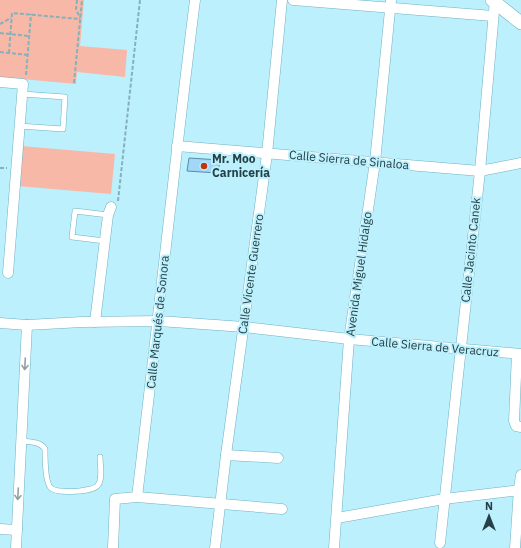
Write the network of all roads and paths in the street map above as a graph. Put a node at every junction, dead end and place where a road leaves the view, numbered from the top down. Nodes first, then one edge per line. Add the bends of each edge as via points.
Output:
1 (76, 0) edge
2 (82, 0) edge
3 (140, 0) edge
4 (194, 0) edge
5 (282, 0) edge
6 (293, 0) edge
7 (494, 1) edge
8 (391, 3) edge
9 (31, 14) junction
10 (493, 16) junction
11 (11, 18) junction
12 (80, 19) junction
13 (521, 23) edge
14 (0, 24) edge
15 (0, 33) edge
16 (10, 34) junction
17 (29, 36) junction
18 (0, 52) edge
19 (9, 53) junction
20 (28, 55) junction
21 (26, 77) dead end
22 (0, 82) edge
23 (74, 83) dead end
24 (22, 94) junction
25 (19, 126) junction
26 (177, 146) junction
27 (267, 154) junction
28 (375, 162) junction
29 (521, 163) edge
30 (480, 170) junction
31 (109, 211) junction
32 (105, 241) junction
33 (8, 273) dead end
34 (159, 320) junction
35 (0, 322) edge
36 (95, 322) junction
37 (27, 325) junction
38 (244, 327) junction
39 (350, 339) junction
40 (461, 349) junction
41 (519, 354) edge
42 (521, 427) edge
43 (21, 441) junction
44 (226, 455) junction
45 (100, 457) dead end
46 (278, 458) dead end
47 (521, 475) edge
48 (520, 490) edge
49 (137, 498) junction
50 (444, 499) junction
51 (219, 504) junction
52 (282, 509) dead end
53 (337, 518) junction
54 (0, 529) edge
55 (17, 530) junction
56 (440, 543) dead end
57 (16, 548) edge
58 (113, 548) edge
59 (215, 548) edge
60 (334, 548) edge
61 (515, 548) edge

1 - 12 path
2 - 12 path
3 - 31 path via 118,200
4 - 26 street, Calle Marqués de Sonora
5 - 27 street, Calle Vicente Guerrero
6 - 8 street
7 - 10 street, Calle Jacinto Canek
7 - 13 street
8 - 10 street
8 - 28 street, Avenida Miguel Hidalgo
9 - 11 path via 12,12
9 - 12 path
9 - 17 path
10 - 30 street, Calle Jacinto Canek
11 - 14 path
11 - 16 path
12 - 23 path
15 - 16 path
16 - 17 path
16 - 19 path
17 - 20 path
18 - 19 path
19 - 20 path
20 - 21 path
22 - 24 street via 22,84
24 - 25 street
24 - 25 lane via 65,97 63,129
25 - 33 street
26 - 27 street, Calle Sierra de Sinaloa
26 - 34 street, Calle Marqués de Sonora
27 - 28 street, Calle Sierra de Sinaloa
27 - 38 street, Calle Vicente Guerrero
28 - 30 street, Calle Sierra de Sinaloa
28 - 39 street, Avenida Miguel Hidalgo
29 - 30 street, Calle Sierra de Sinaloa
30 - 40 street, Calle Jacinto Canek
31 - 32 street
31 - 32 lane via 75,211 72,237
32 - 36 street
34 - 36 street, Calle Sierra de Veracruz
34 - 38 street, Calle Sierra de Veracruz
34 - 49 street, Calle Marqués de Sonora
35 - 37 street, Calle Sierra de Veracruz
36 - 37 street, Calle Sierra de Veracruz
37 -> 43 street
38 - 39 street, Calle Sierra de Veracruz
38 - 44 street, Calle Vicente Guerrero
39 - 40 street, Calle Sierra de Veracruz
39 - 53 street, Avenida Miguel Hidalgo
40 - 41 street, Calle Sierra de Veracruz
40 - 50 street, Calle Jacinto Canek
41 - 42 street via 514,421 516,426
43 - 45 lane via 43,446 48,484 55,490 77,491 94,488 100,480
43 -> 55 street
44 - 46 street
44 - 51 street, Calle Vicente Guerrero
47 - 48 street
48 - 50 street
48 - 61 street
49 - 51 street
49 - 58 street via 115,499
50 - 53 street
50 - 56 street, Calle Jacinto Canek
51 - 52 street
51 - 59 street, Calle Vicente Guerrero
53 - 60 street, Avenida Miguel Hidalgo
54 - 55 street
55 - 57 street

